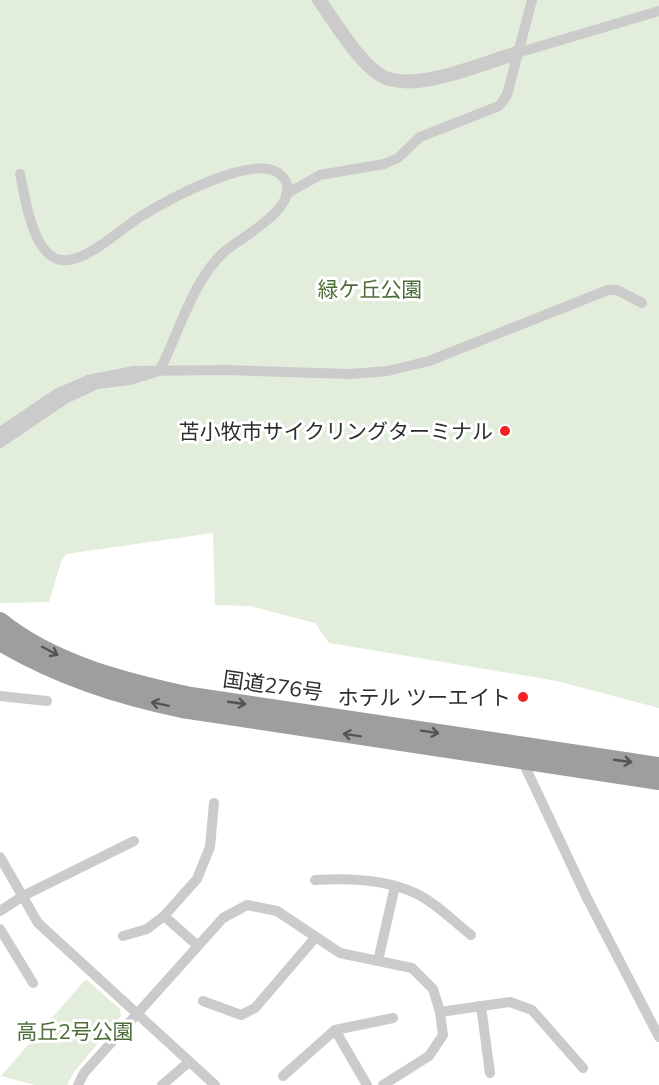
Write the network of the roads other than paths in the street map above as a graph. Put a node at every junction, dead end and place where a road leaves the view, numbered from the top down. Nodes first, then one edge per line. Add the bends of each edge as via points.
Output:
1 (319, 0) edge
2 (532, 0) edge
3 (659, 11) edge
4 (517, 54) junction
5 (20, 174) dead end
6 (286, 194) junction
7 (642, 303) dead end
8 (159, 371) junction
9 (0, 432) edge
10 (0, 443) edge
11 (0, 621) edge
12 (0, 642) edge
13 (0, 696) edge
14 (47, 701) dead end
15 (522, 753) junction
16 (659, 766) edge
17 (659, 781) edge
18 (214, 803) dead end
19 (135, 841) dead end
20 (0, 857) edge
21 (315, 880) dead end
22 (395, 886) junction
23 (23, 896) junction
24 (0, 911) edge
25 (164, 916) junction
26 (0, 929) edge
27 (471, 935) dead end
28 (123, 936) dead end
29 (315, 938) junction
30 (198, 946) junction
31 (378, 962) junction
32 (33, 983) dead end
33 (203, 1001) dead end
34 (482, 1006) junction
35 (440, 1012) junction
36 (137, 1015) junction
37 (393, 1018) dead end
38 (335, 1030) junction
39 (659, 1037) edge
40 (189, 1062) junction
41 (583, 1068) dead end
42 (490, 1074) dead end
43 (283, 1076) dead end
44 (78, 1085) edge
45 (162, 1085) edge
46 (215, 1085) edge
47 (367, 1085) edge
48 (383, 1085) edge

1 - 4 street via 366,63 391,80 429,79
2 - 4 street
3 - 4 street
4 - 6 street via 507,95 499,106 420,137 398,158 384,164 320,175
5 - 6 street via 28,217 38,240 49,254 61,260 84,256 169,200 231,173 256,168 278,172 285,179
6 - 8 street via 281,207 264,225 225,252 211,268 197,289
7 - 8 street via 617,290 608,290 429,361 388,371
8 - 9 street via 134,371 88,380 58,393
8 - 10 street via 97,384 65,399
11 -> 15 highway, 国道276号 via 55,654 154,688
15 -> 12 highway, 国道276号 via 245,719 125,696 39,664
13 - 14 street
15 -> 16 highway, 国道276号
15 - 17 highway, 国道276号
15 - 39 street
18 - 25 street via 210,847 197,879
19 - 23 street
20 - 23 street
21 - 22 street via 345,879
22 - 27 street via 417,894
22 - 31 street
23 - 24 street
23 - 36 street via 38,923
25 - 28 street via 147,929
25 - 30 street
26 - 32 street
29 - 30 street via 277,911 247,905 223,918
29 - 31 street via 340,953
29 - 33 street via 255,1008 241,1015
30 - 36 street
31 - 35 street via 412,968 433,989
34 - 35 street
34 - 41 street via 510,1002 532,1010
34 - 42 street
35 - 48 street via 442,1035 429,1056
36 - 40 street
36 - 44 street via 84,1073
37 - 38 street
38 - 43 street
38 - 47 street
40 - 45 street
40 - 46 street

